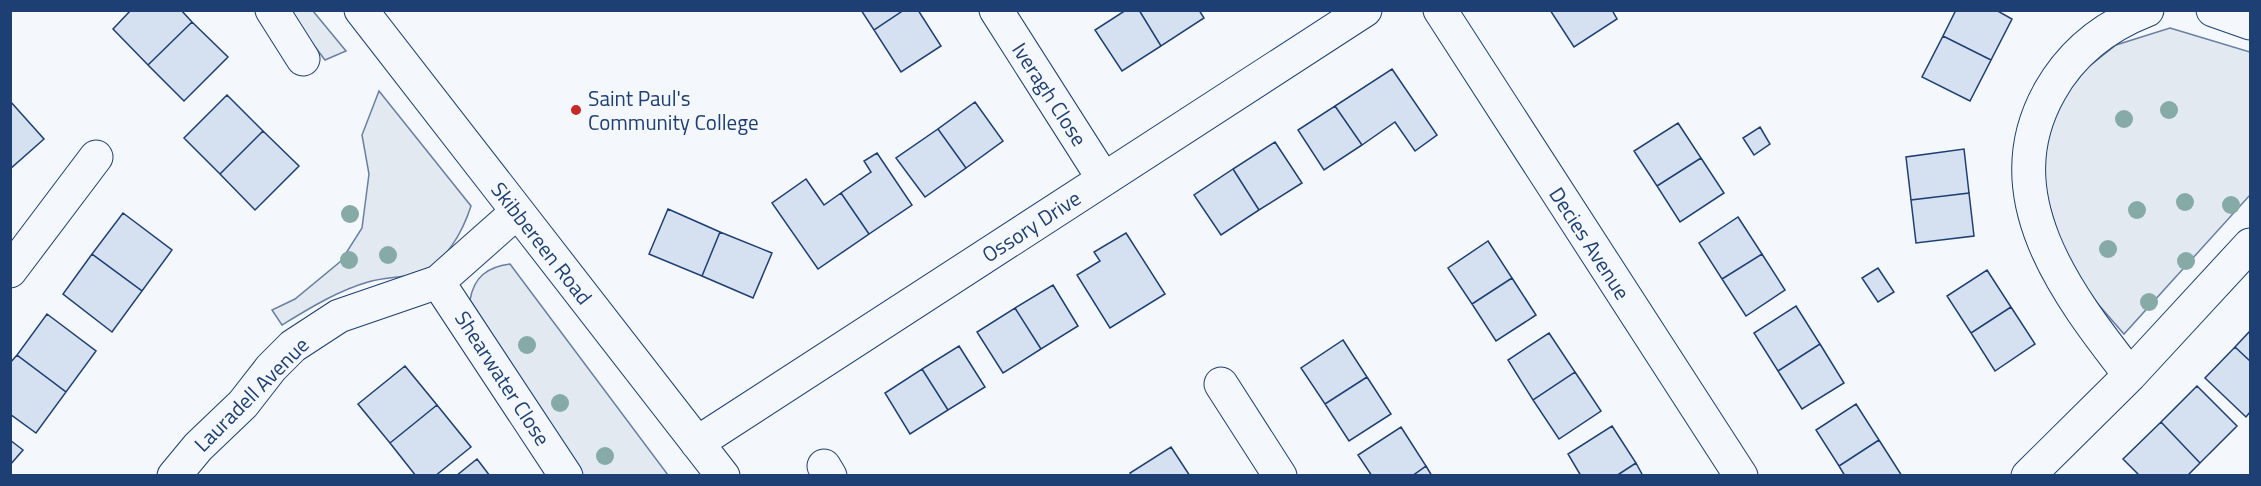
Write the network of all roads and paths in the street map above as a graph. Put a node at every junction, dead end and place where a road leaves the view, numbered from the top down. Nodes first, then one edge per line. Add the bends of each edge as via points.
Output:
1 (272, 10) edge
2 (362, 10) edge
3 (996, 10) edge
4 (1365, 10) edge
5 (1440, 10) edge
6 (2147, 10) edge
7 (2213, 10) edge
8 (2250, 23) edge
9 (303, 59) dead end
10 (96, 158) dead end
11 (1103, 178) junction
12 (517, 212) junction
13 (2250, 245) edge
14 (10, 271) edge
15 (438, 282) junction
16 (2130, 375) junction
17 (1221, 384) dead end
18 (698, 443) junction
19 (174, 476) edge
20 (566, 476) edge
21 (723, 476) edge
22 (1280, 476) edge
23 (1741, 476) edge
24 (2028, 476) edge

1 - 9 street
2 - 12 street, Skibbereen Road
3 - 11 street, Iveragh Close
4 - 11 street, Ossory Drive
5 - 23 street, Decies Avenue
6 - 16 street via 2105,32 2069,62 2039,110 2027,159 2030,192 2049,254 2082,312
7 - 8 street
10 - 14 street
11 - 18 street, Ossory Drive
12 - 15 street, Lauradell Avenue
12 - 18 street, Skibbereen Road
13 - 16 street
15 - 19 street, Lauradell Avenue via 339,316 293,346
15 - 20 street, Shearwater Close
16 - 24 street
17 - 22 street
18 - 21 street, Skibbereen Road

